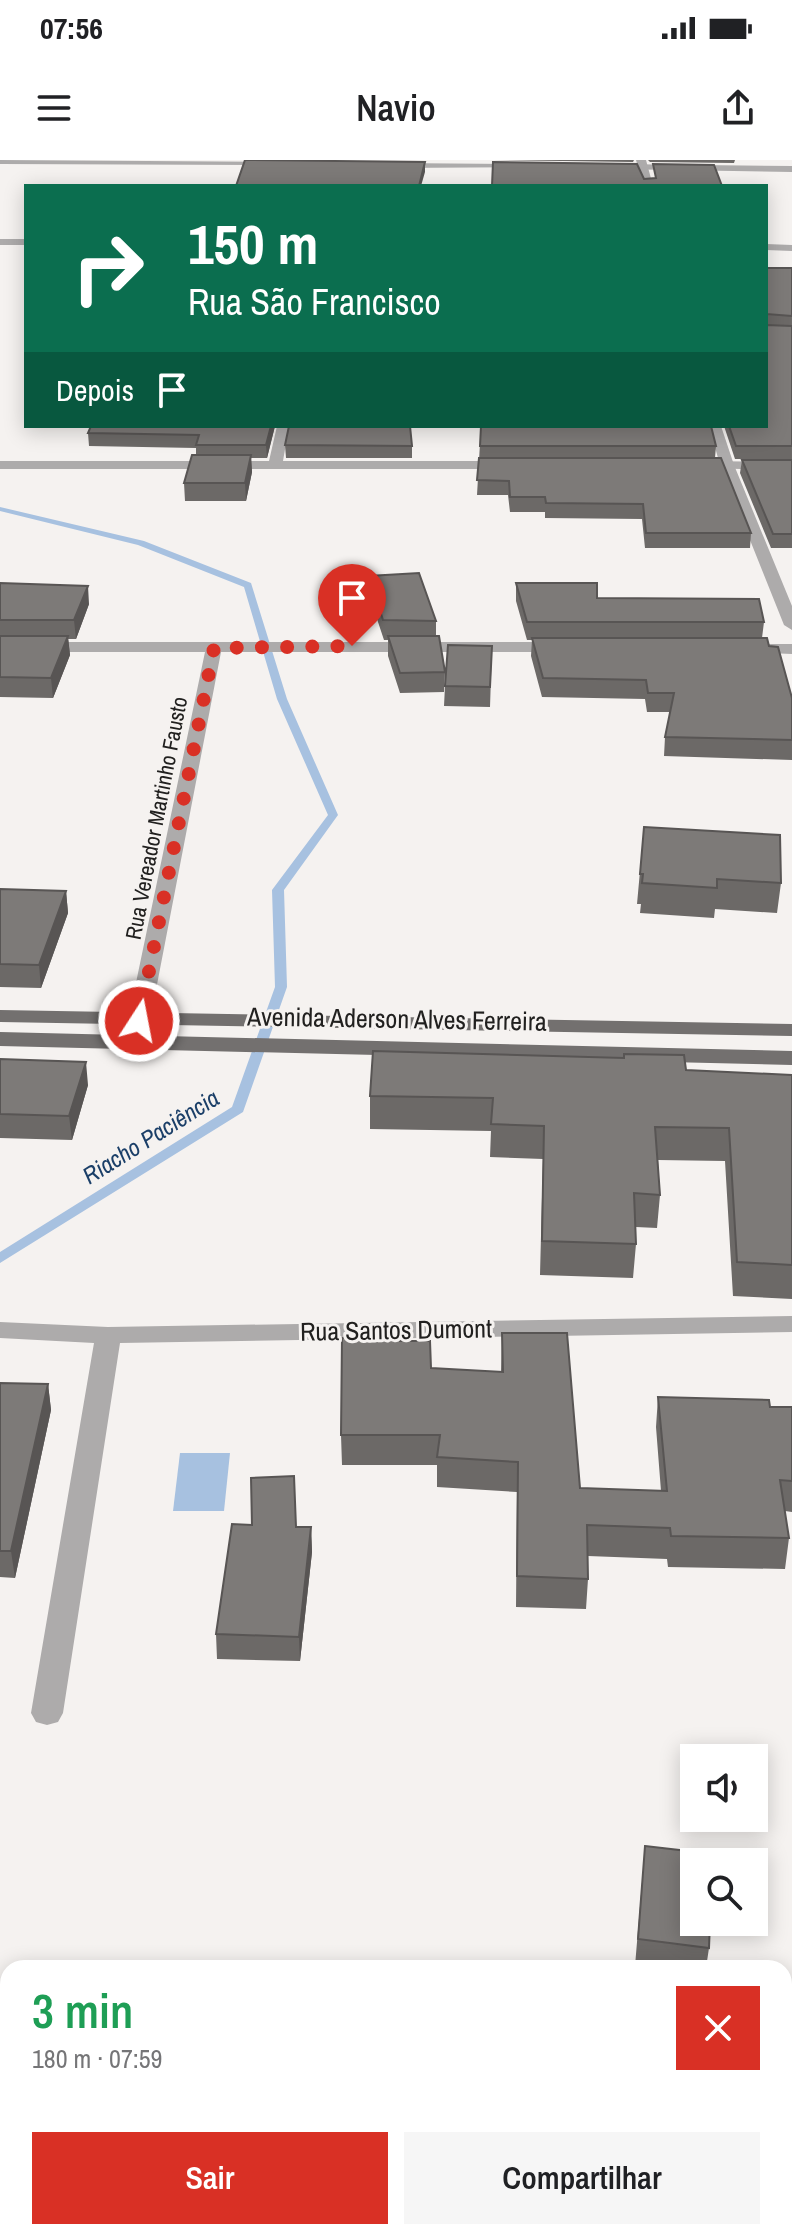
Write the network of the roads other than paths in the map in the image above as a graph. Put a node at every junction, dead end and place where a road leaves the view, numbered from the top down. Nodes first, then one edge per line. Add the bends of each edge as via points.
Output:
1 (0, 161) edge
2 (642, 164) edge
3 (291, 165) edge
4 (381, 166) edge
5 (535, 167) edge
6 (596, 167) edge
7 (792, 169) edge
8 (647, 184) edge
9 (0, 242) edge
10 (24, 242) edge
11 (768, 247) edge
12 (792, 248) edge
13 (283, 428) edge
14 (716, 428) edge
15 (0, 465) edge
16 (275, 465) junction
17 (524, 465) edge
18 (680, 465) edge
19 (727, 465) junction
20 (792, 466) edge
21 (792, 625) edge
22 (0, 647) edge
23 (572, 647) edge
24 (214, 648) junction
25 (729, 648) edge
26 (792, 649) edge
27 (0, 1016) edge
28 (139, 1021) junction
29 (792, 1030) edge
30 (0, 1039) edge
31 (129, 1042) junction
32 (792, 1058) edge
33 (792, 1324) edge
34 (0, 1330) edge
35 (108, 1335) junction
36 (47, 1713) dead end

1 - 3 street
2 - 6 street
2 - 7 street
2 - 8 street
4 - 5 street
9 - 10 street
11 - 12 street
13 - 16 street
14 - 19 street
15 - 16 street
16 - 17 street
18 - 19 street
19 - 20 street
19 - 21 street
22 - 24 street
23 - 24 street
24 - 28 street, Rua Vereador Martinho Fausto
25 - 26 street
27 - 28 main road, Avenida Aderson Alves Ferreira
28 - 29 main road, Avenida Aderson Alves Ferreira
28 - 31 street, Rua Vereador Martinho Fausto
30 - 31 main road, Avenida Aderson Alves Ferreira
31 - 32 main road, Avenida Aderson Alves Ferreira
33 - 35 street, Rua Santos Dumont
34 - 35 street, Rua Santos Dumont
35 - 36 street

